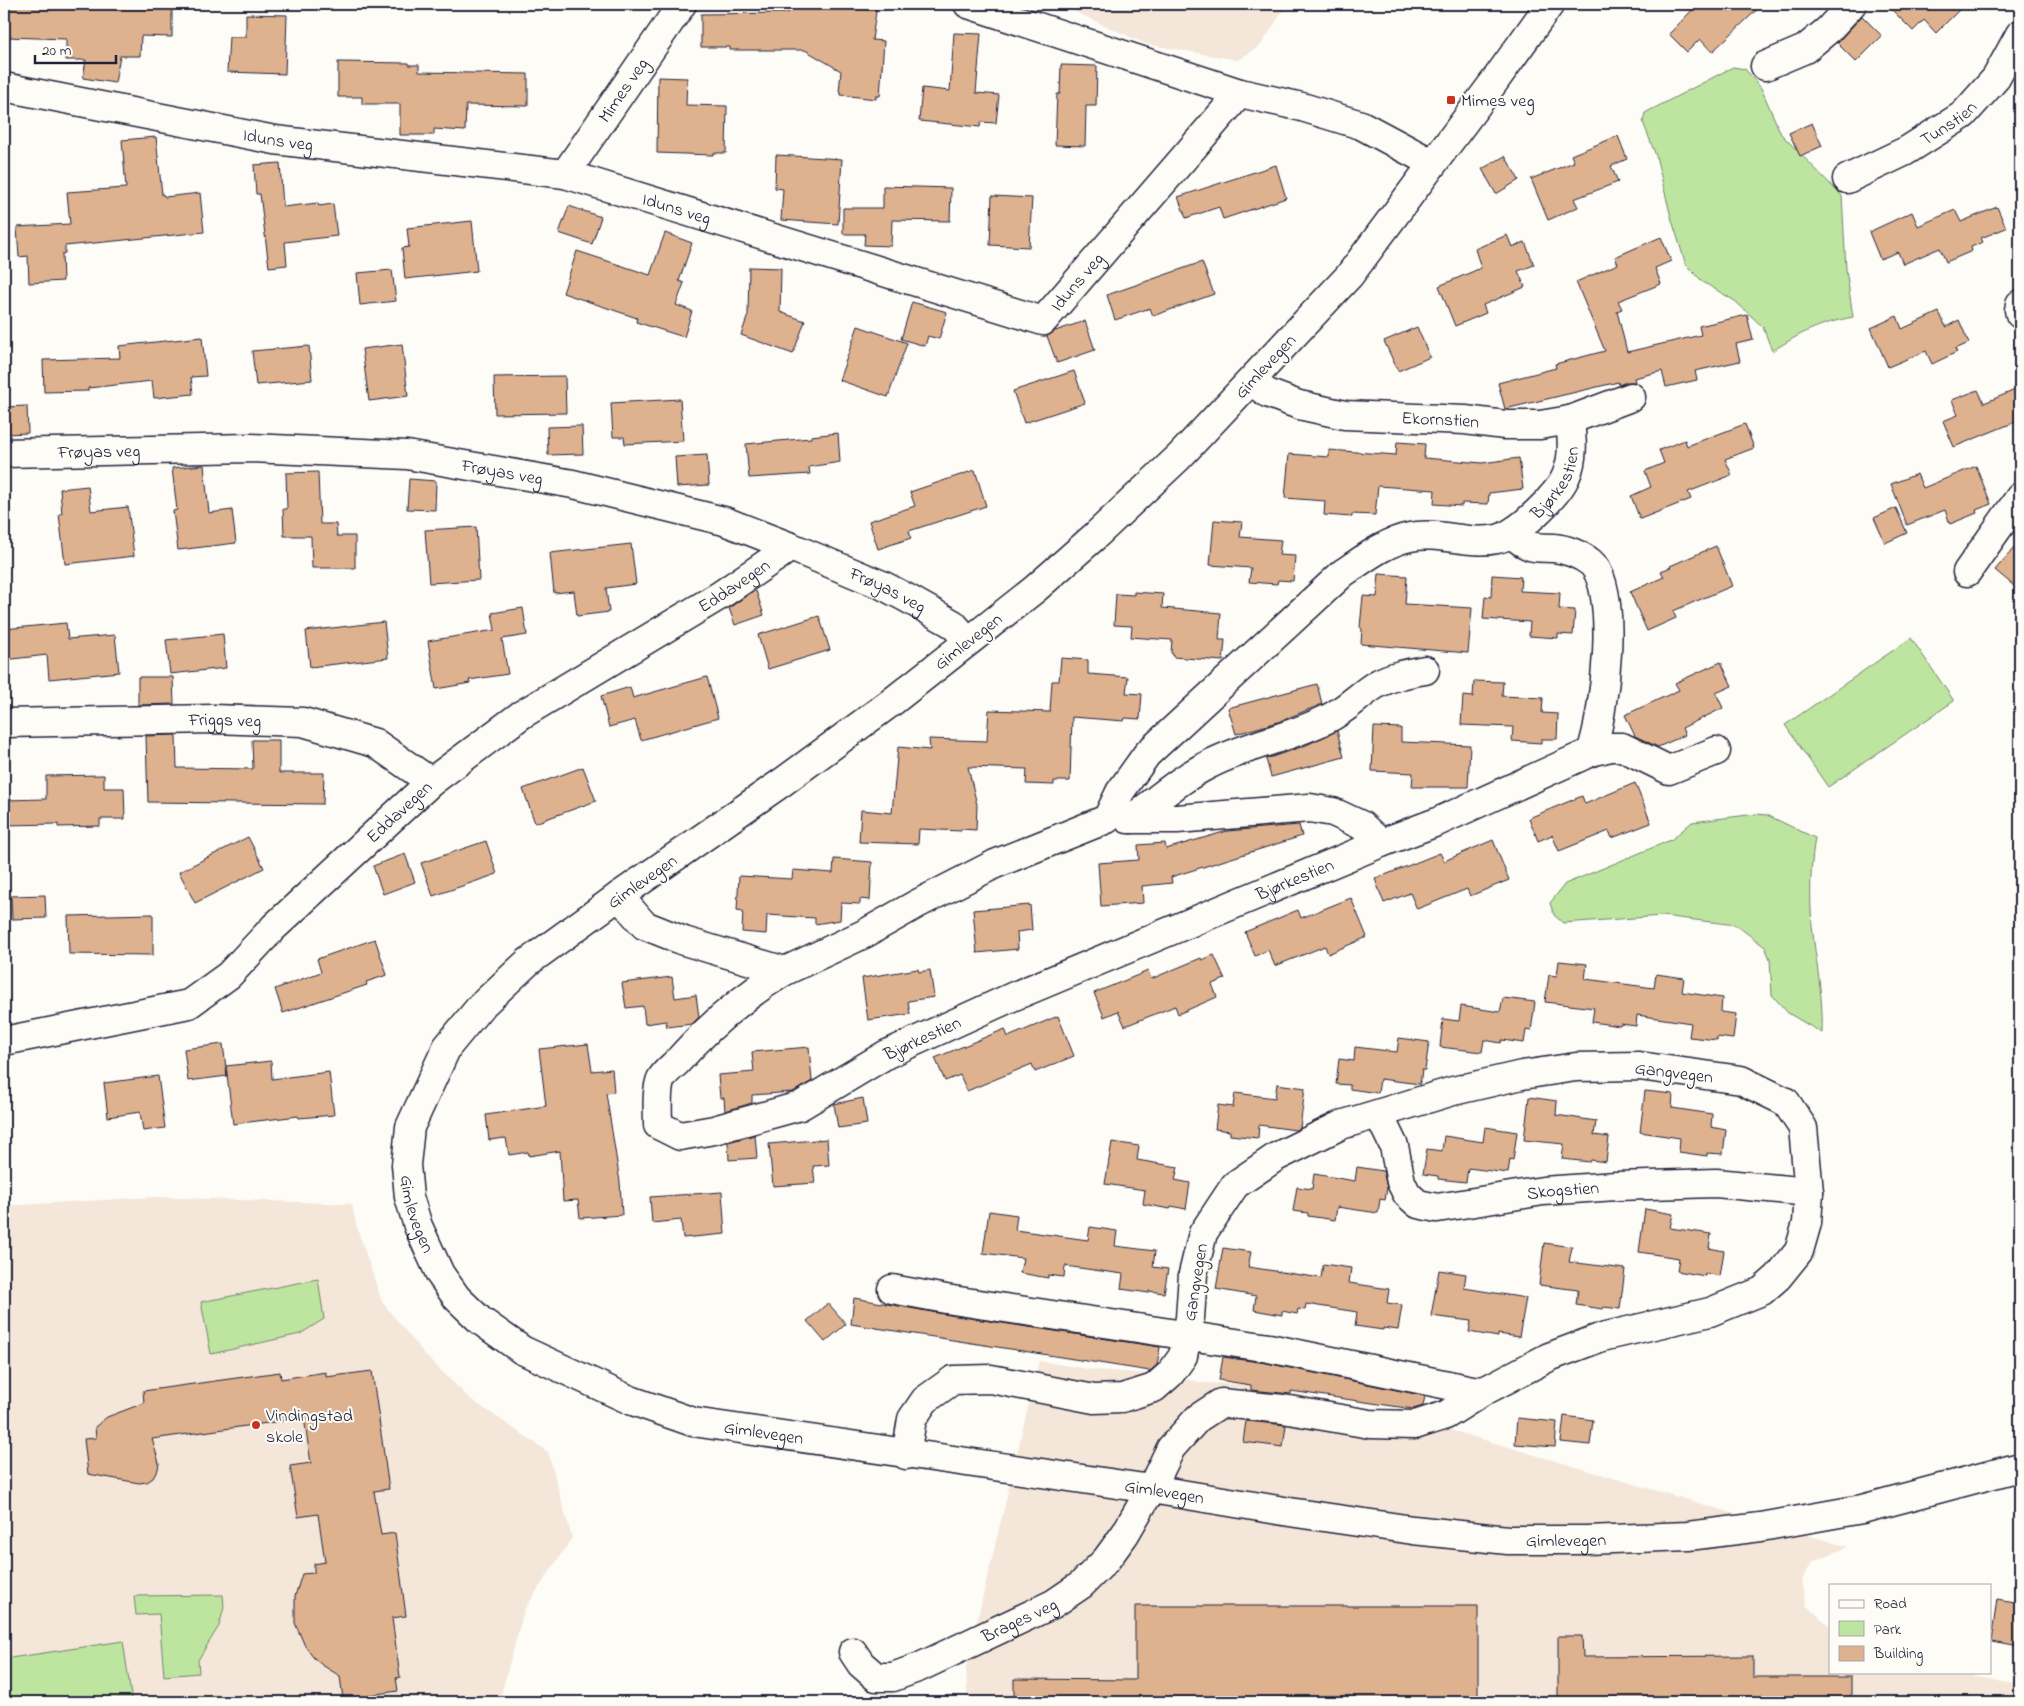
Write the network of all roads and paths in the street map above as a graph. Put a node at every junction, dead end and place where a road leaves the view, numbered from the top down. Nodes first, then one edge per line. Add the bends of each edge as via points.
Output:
1 (682, 4) edge
2 (968, 4) edge
3 (1550, 4) edge
4 (1852, 4) edge
5 (2020, 34) edge
6 (1765, 66) dead end
7 (4, 88) edge
8 (1240, 93) junction
9 (1432, 163) junction
10 (565, 174) junction
11 (1847, 179) dead end
12 (2020, 304) edge
13 (2020, 314) edge
14 (1252, 381) junction
15 (1631, 397) dead end
16 (1570, 420) junction
17 (4, 453) edge
18 (2020, 497) edge
19 (1512, 534) junction
20 (792, 547) junction
21 (1967, 572) dead end
22 (968, 641) junction
23 (1424, 670) dead end
24 (4, 723) edge
25 (1716, 751) dead end
26 (1591, 752) junction
27 (431, 782) junction
28 (1119, 819) junction
29 (1381, 843) junction
30 (619, 896) junction
31 (785, 971) junction
32 (4, 1041) edge
33 (1379, 1115) junction
34 (1810, 1192) junction
35 (892, 1289) dead end
36 (1187, 1336) junction
37 (1484, 1391) junction
38 (906, 1455) junction
39 (2020, 1467) edge
40 (1151, 1489) junction
41 (853, 1652) dead end

1 - 10 street, Mimes veg
2 - 8 street
3 - 9 street, Gimlevegen
4 - 6 street via 1805,49
5 - 11 street, Tunstien via 1996,78 1963,115 1906,151
7 - 10 street, Iduns veg via 275,140
8 - 9 street via 1361,125
8 - 10 street, Iduns veg via 1043,321
9 - 14 street, Gimlevegen via 1350,276
12 - 13 street
14 - 16 street, Ekornstien via 1267,393 1345,415 1505,425 1540,425
14 - 22 street, Gimlevegen via 1179,457 1094,537
15 - 16 street, Ekornstien
16 - 19 street, Bjørkestien via 1573,448 1566,477 1547,501
17 - 20 street, Frøyas veg via 251,448 407,455 592,489 724,521
18 - 21 street
19 - 26 street, Bjørkestien via 1529,546 1556,548 1580,556 1592,563 1602,583 1608,609 1606,669 1598,731
19 - 28 street, Bjørkestien via 1497,540 1411,536 1373,552 1350,568 1147,754 1120,792
20 - 22 street, Frøyas veg via 897,593 953,624
20 - 27 street, Eddavegen via 719,596 521,715
22 - 30 street, Gimlevegen via 792,776
23 - 28 street, Bjørkestien via 1397,675 1376,684 1328,719 1209,764
24 - 27 street, Friggs veg via 213,719 303,722 375,743
25 - 26 street, Bjørkestien via 1670,770 1622,748 1611,746
26 - 29 street, Bjørkestien via 1437,822
27 - 32 street, Eddavegen via 274,928 229,975 189,1004
28 - 29 street, Bjørkestien via 1177,819 1310,808 1333,812 1361,825
28 - 31 street, Bjørkestien via 995,864 864,934
29 - 31 street, Bjørkestien via 1012,997 887,1054 800,1106 680,1136 658,1125 661,1080 723,1018 758,988
30 - 31 street via 644,925 684,941
30 - 38 street, Gimlevegen via 528,962 480,1007 447,1047 428,1087 410,1126 406,1165 408,1197 440,1274 481,1322 522,1350 630,1400 693,1422
33 - 34 street, Skogstien via 1394,1146 1401,1182 1407,1194 1418,1204 1437,1208 1542,1191 1616,1186 1716,1183
33 - 34 street, Gangvegen via 1470,1087 1576,1067 1639,1066 1741,1080 1786,1102 1803,1128
33 - 36 street, Gangvegen via 1342,1125 1276,1157 1235,1185 1203,1233 1193,1274
34 - 37 street, Gangvegen via 1807,1223 1798,1251 1778,1277 1762,1291 1710,1312 1602,1337 1549,1357
35 - 36 street, Gangvegen
36 - 37 street, Gangvegen via 1269,1348
36 - 38 street, Gangvegen via 1184,1356 1170,1374 1154,1388 1122,1398 1094,1400 991,1379 952,1380 925,1400 912,1419
37 - 40 street, Gangvegen via 1446,1415 1415,1425 1370,1424 1283,1409 1221,1403 1198,1418 1171,1448
38 - 40 street, Gimlevegen
39 - 40 street, Gimlevegen via 1862,1509 1761,1528 1688,1536 1587,1540 1508,1540 1413,1530
40 - 41 street, Brages veg via 1106,1560 1081,1585 1053,1604 893,1677 876,1677

